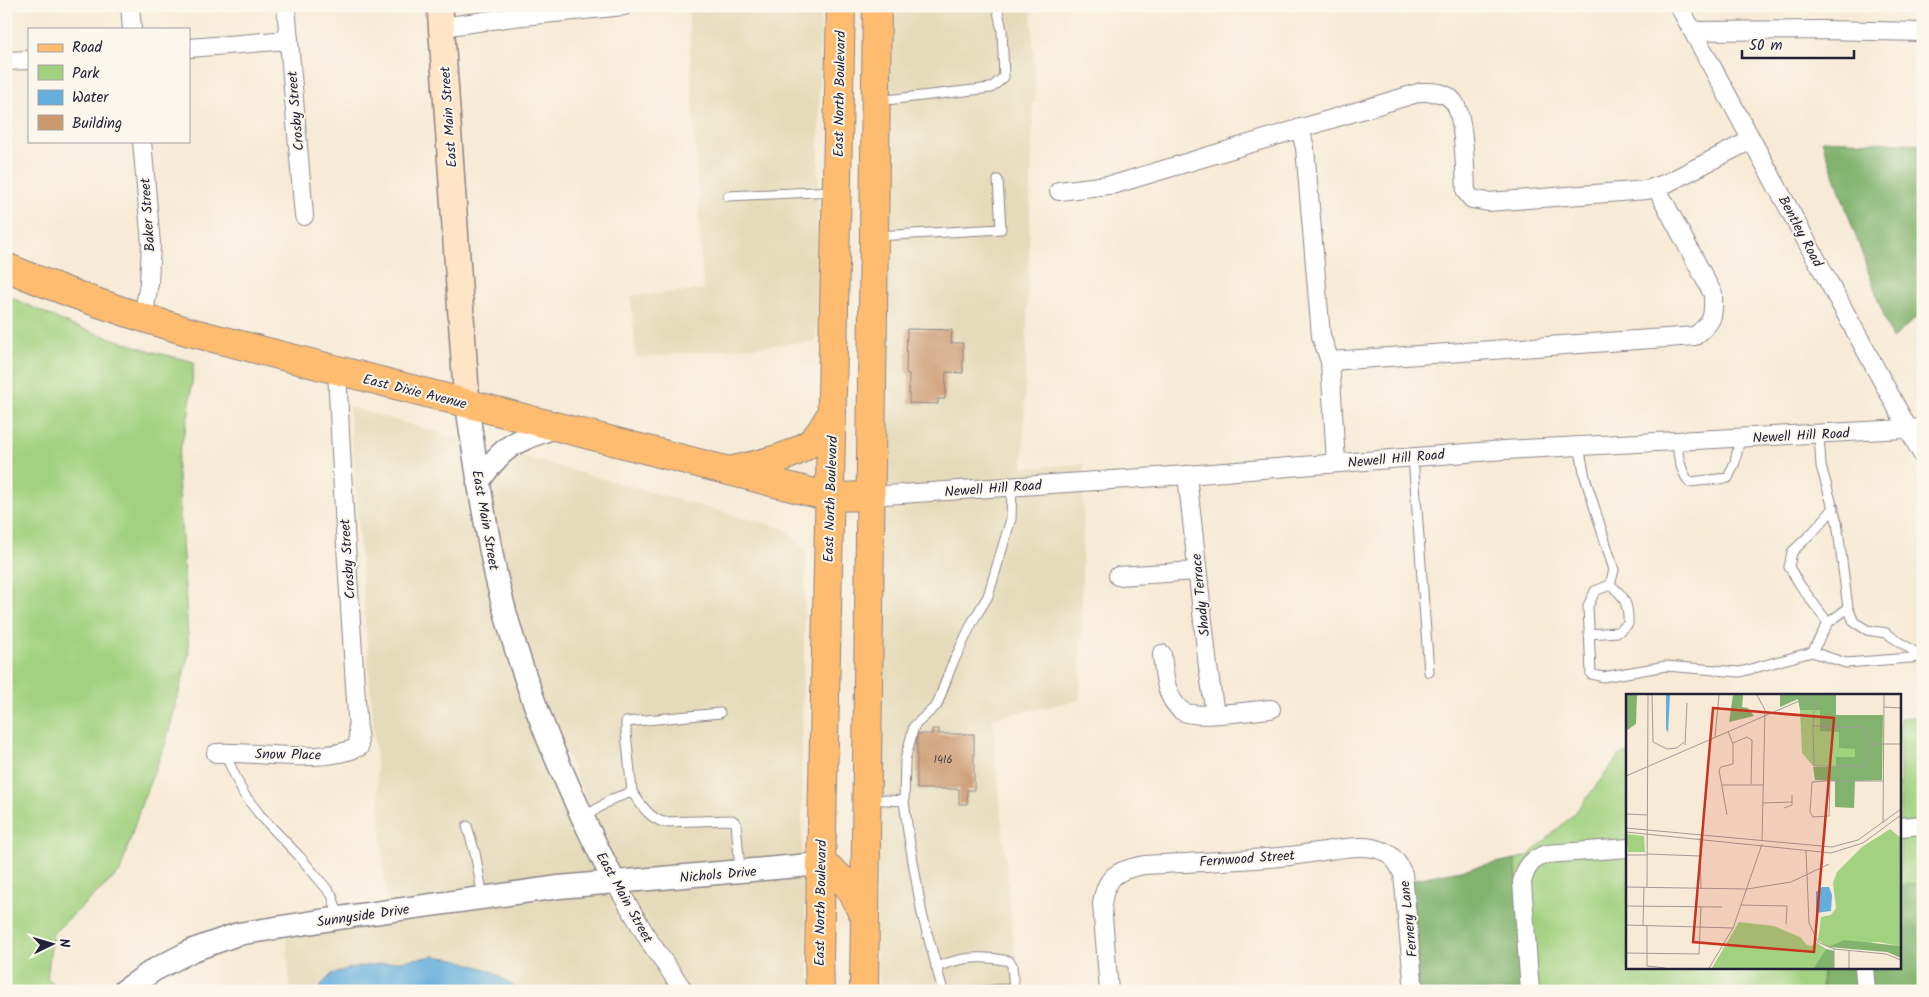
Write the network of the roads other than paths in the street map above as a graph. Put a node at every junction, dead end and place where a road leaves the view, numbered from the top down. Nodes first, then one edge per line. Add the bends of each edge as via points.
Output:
1 (130, 6) edge
2 (286, 6) edge
3 (624, 6) edge
4 (841, 6) edge
5 (876, 6) edge
6 (997, 6) edge
7 (1679, 6) edge
8 (441, 17) edge
9 (132, 28) edge
10 (1693, 31) junction
11 (1923, 32) edge
12 (289, 40) junction
13 (190, 48) edge
14 (28, 60) edge
15 (6, 61) edge
16 (875, 101) junction
17 (1300, 128) junction
18 (1751, 140) junction
19 (142, 142) edge
20 (998, 180) dead end
21 (1656, 187) junction
22 (837, 191) junction
23 (1059, 191) dead end
24 (728, 196) dead end
25 (304, 216) dead end
26 (874, 236) junction
27 (6, 267) edge
28 (143, 319) junction
29 (1330, 361) junction
30 (337, 371) junction
31 (467, 404) junction
32 (832, 413) junction
33 (555, 427) junction
34 (1915, 429) edge
35 (1819, 434) junction
36 (1740, 438) junction
37 (1677, 441) junction
38 (1579, 446) junction
39 (1923, 456) edge
40 (1413, 457) junction
41 (1336, 463) junction
42 (728, 472) junction
43 (1187, 475) junction
44 (478, 482) junction
45 (1012, 487) junction
46 (871, 496) junction
47 (830, 497) junction
48 (1834, 508) junction
49 (1198, 571) junction
50 (1118, 576) dead end
51 (1610, 584) junction
52 (1848, 608) junction
53 (1828, 623) junction
54 (1589, 634) junction
55 (1812, 652) junction
56 (1162, 654) dead end
57 (1430, 672) dead end
58 (1271, 709) dead end
59 (720, 713) dead end
60 (1215, 714) junction
61 (359, 747) joint
62 (220, 753) joint
63 (632, 792) junction
64 (866, 799) junction
65 (904, 801) junction
66 (583, 818) junction
67 (1923, 825) edge
68 (467, 826) dead end
69 (1902, 827) edge
70 (1626, 848) edge
71 (1388, 852) joint
72 (821, 864) junction
73 (740, 872) junction
74 (616, 883) junction
75 (483, 898) junction
76 (865, 916) junction
77 (339, 918) junction
78 (936, 967) junction
79 (1864, 970) edge
80 (124, 991) edge
81 (684, 991) edge
82 (820, 991) edge
83 (864, 991) edge
84 (943, 991) edge
85 (1014, 991) edge
86 (1109, 991) edge
87 (1414, 991) edge
88 (1530, 991) edge
89 (1866, 991) edge

1 - 9 street
2 - 12 street, Crosby Street
3 - 8 street via 513,17
4 - 22 main road, East North Boulevard
5 - 16 main road
6 - 16 lane via 1002,31 1004,77 991,88
7 - 10 street, Bentley Road
8 - 31 main road, East Main Street
10 - 11 street
10 - 18 street, Bentley Road
12 - 13 street
12 - 25 street, Crosby Street
14 - 15 street
16 - 26 main road
17 - 21 street via 1421,92 1441,93 1454,101 1460,118 1466,192 1472,199 1488,202
17 - 23 street via 1116,184
17 - 29 street via 1306,148 1321,336
18 - 21 street
18 - 34 street, Bentley Road
19 - 28 street, Baker Street via 151,244
20 - 26 lane via 1001,229
21 - 29 street via 1713,294 1714,310 1709,325 1696,336
22 - 24 lane
22 - 32 main road, East North Boulevard
26 - 46 main road
27 - 28 main road, East Dixie Avenue
28 - 30 main road, East Dixie Avenue
29 - 41 street
30 - 31 main road, East Dixie Avenue
30 - 61 street, Crosby Street
31 - 33 main road, East Dixie Avenue
31 - 44 street, East Main Street
32 - 42 main road via 817,437 800,450
32 - 47 main road, East North Boulevard
33 - 42 main road, East Dixie Avenue
33 - 44 street via 506,447
34 - 35 street, Newell Hill Road
34 - 39 street, Bentley Road
35 - 36 street, Newell Hill Road
35 - 48 lane via 1821,466
36 - 37 street, Newell Hill Road
36 - 37 lane via 1728,478 1689,482 1679,462
37 - 38 street, Newell Hill Road
38 - 40 street, Newell Hill Road
38 - 51 lane via 1585,477 1614,570
40 - 41 street, Newell Hill Road
40 - 57 lane
41 - 43 street, Newell Hill Road
42 - 47 main road, East Dixie Avenue
43 - 45 street, Newell Hill Road
43 - 49 street, Shady Terrace
44 - 66 street, East Main Street via 497,578 515,644 544,729
45 - 46 street, Newell Hill Road
45 - 65 lane via 1011,519 988,596 951,667 937,705 914,726 905,760
46 - 47 main road, East Dixie Avenue
46 - 64 main road
47 - 72 main road, East North Boulevard
48 - 52 lane
48 - 53 lane via 1792,552 1789,567
49 - 50 street
49 - 60 street, Shady Terrace
51 - 54 lane via 1595,591 1588,606
51 - 54 lane via 1625,599 1628,624 1618,632
52 - 53 lane
52 - 55 lane via 1854,622 1867,630 1886,633 1923,658 1846,663
53 - 55 lane
54 - 55 lane via 1591,674 1603,677 1666,666 1740,672
56 - 60 street via 1164,678 1174,703 1189,714
58 - 60 street
59 - 63 lane via 626,722
61 - 62 street, Snow Place via 345,753 317,756
62 - 77 lane via 260,815 332,895
63 - 66 lane via 612,799
63 - 73 lane via 644,808 663,822 732,820 736,823
64 - 65 lane
64 - 76 main road
65 - 78 lane via 922,914
66 - 74 street, East Main Street
67 - 69 street
68 - 75 lane
70 - 88 street via 1547,854 1535,858 1526,868 1522,882
71 - 86 street, Fernwood Street via 1352,848 1288,856 1144,865 1116,873 1109,880 1102,904
71 - 87 street, Fernery Lane via 1397,860 1403,874
72 - 73 street, Nichols Drive
72 - 76 main road via 838,874 850,888
72 - 82 main road, East North Boulevard
73 - 74 street, Nichols Drive
74 - 75 street, Sunnyside Drive via 558,887
74 - 81 street, East Main Street via 650,942
75 - 77 street, Sunnyside Drive
76 - 83 main road
77 - 80 street, Sunnyside Drive via 238,934 192,950
78 - 84 lane
78 - 85 lane via 968,958 1009,961
79 - 89 street

